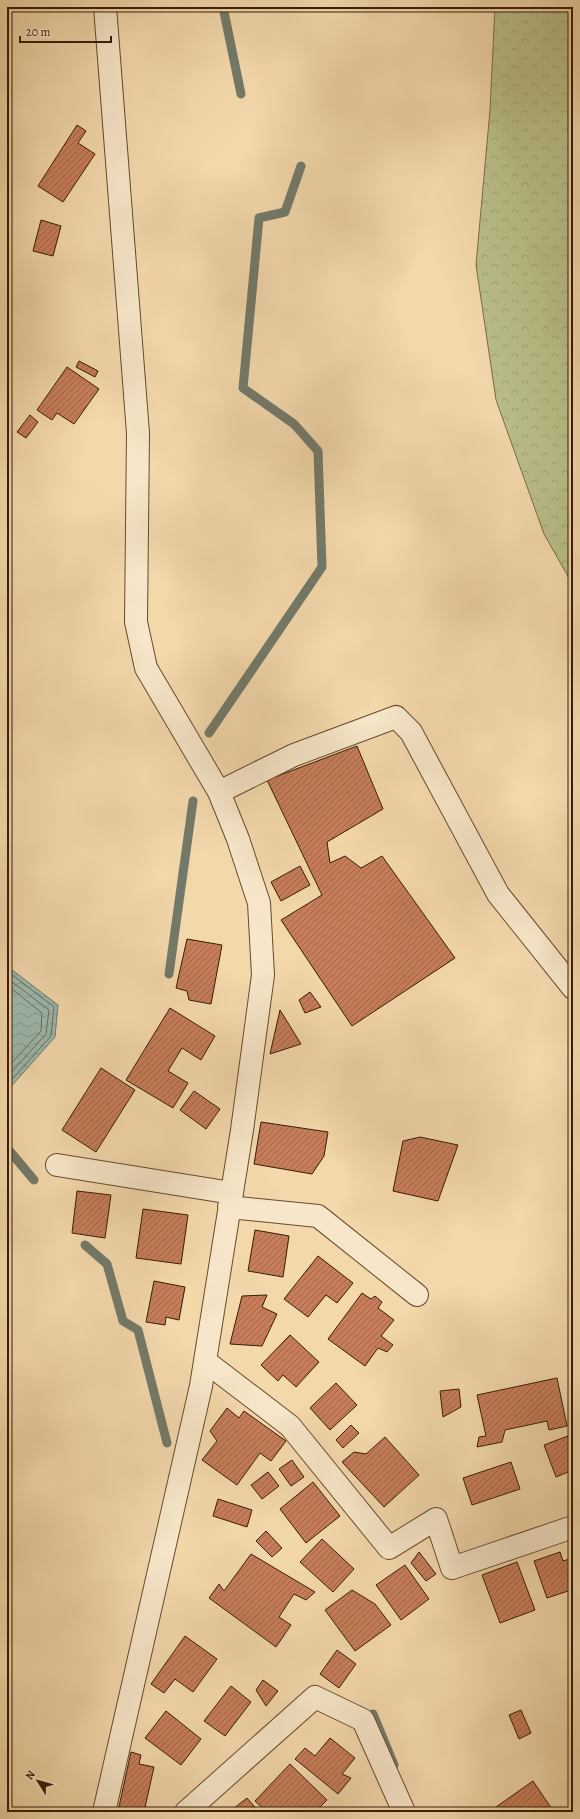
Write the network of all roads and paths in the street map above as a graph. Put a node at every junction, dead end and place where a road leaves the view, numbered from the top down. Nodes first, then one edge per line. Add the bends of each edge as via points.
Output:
1 (106, 7) edge
2 (219, 792) junction
3 (573, 988) edge
4 (58, 1165) dead end
5 (231, 1200) junction
6 (417, 1295) dead end
7 (205, 1361) junction
8 (573, 1527) edge
9 (104, 1812) edge
10 (186, 1812) edge
11 (404, 1812) edge

1 - 2 street via 138,433 136,622 146,668
2 - 3 street via 294,754 396,717 411,732 498,894
2 - 5 street via 259,903 262,975
4 - 5 street
5 - 6 street via 318,1216
5 - 7 street
7 - 8 street via 290,1426 389,1548 436,1519 452,1568
7 - 9 street
10 - 11 street via 315,1697 363,1720

